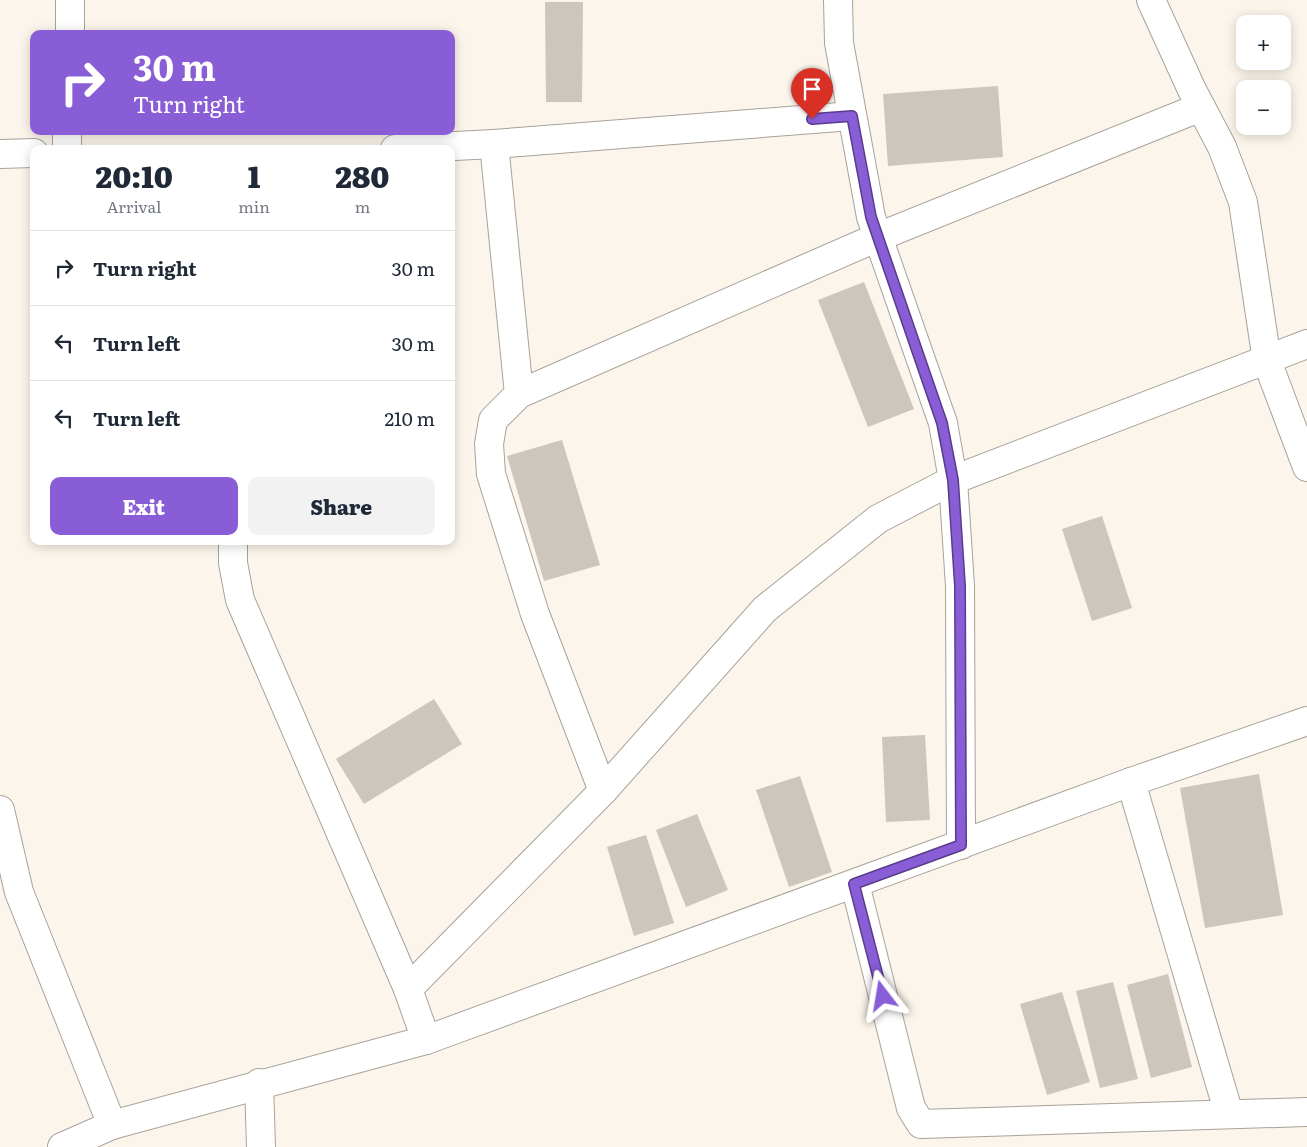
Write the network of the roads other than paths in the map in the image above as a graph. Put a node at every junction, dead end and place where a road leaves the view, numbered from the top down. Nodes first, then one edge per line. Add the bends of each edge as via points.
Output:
1 (70, 0) edge
2 (838, 0) edge
3 (1151, 0) edge
4 (70, 30) edge
5 (1201, 107) junction
6 (852, 116) junction
7 (494, 144) junction
8 (455, 146) edge
9 (30, 153) edge
10 (0, 154) edge
11 (878, 237) junction
12 (1307, 344) edge
13 (1267, 361) junction
14 (519, 394) junction
15 (1307, 467) edge
16 (953, 480) junction
17 (233, 545) edge
18 (1307, 721) edge
19 (1131, 782) junction
20 (603, 791) junction
21 (0, 810) edge
22 (961, 845) junction
23 (854, 884) junction
24 (408, 989) junction
25 (426, 1040) junction
26 (260, 1083) junction
27 (1307, 1112) edge
28 (1229, 1114) junction
29 (112, 1125) junction
30 (62, 1147) edge
31 (261, 1147) edge

1 - 4 street
2 - 6 street via 839,43
3 - 5 street
5 - 11 street
5 - 13 street via 1222,147 1243,202
6 - 7 street
6 - 11 street via 871,217
7 - 8 street
7 - 14 street
9 - 10 street
11 - 14 street
11 - 16 street via 942,423
12 - 13 street
13 - 15 street
13 - 16 street
14 - 20 street via 493,420 489,444 491,474 536,614
16 - 20 street via 878,519 765,609
16 - 22 street via 960,586
17 - 24 street via 240,600
18 - 19 street
19 - 22 street
19 - 28 street
20 - 24 street
21 - 29 street via 19,892
22 - 23 street
23 - 25 street
23 - 28 street via 911,1108 921,1124
24 - 25 street
25 - 26 street
26 - 29 street
26 - 31 street
27 - 28 street
29 - 30 street

